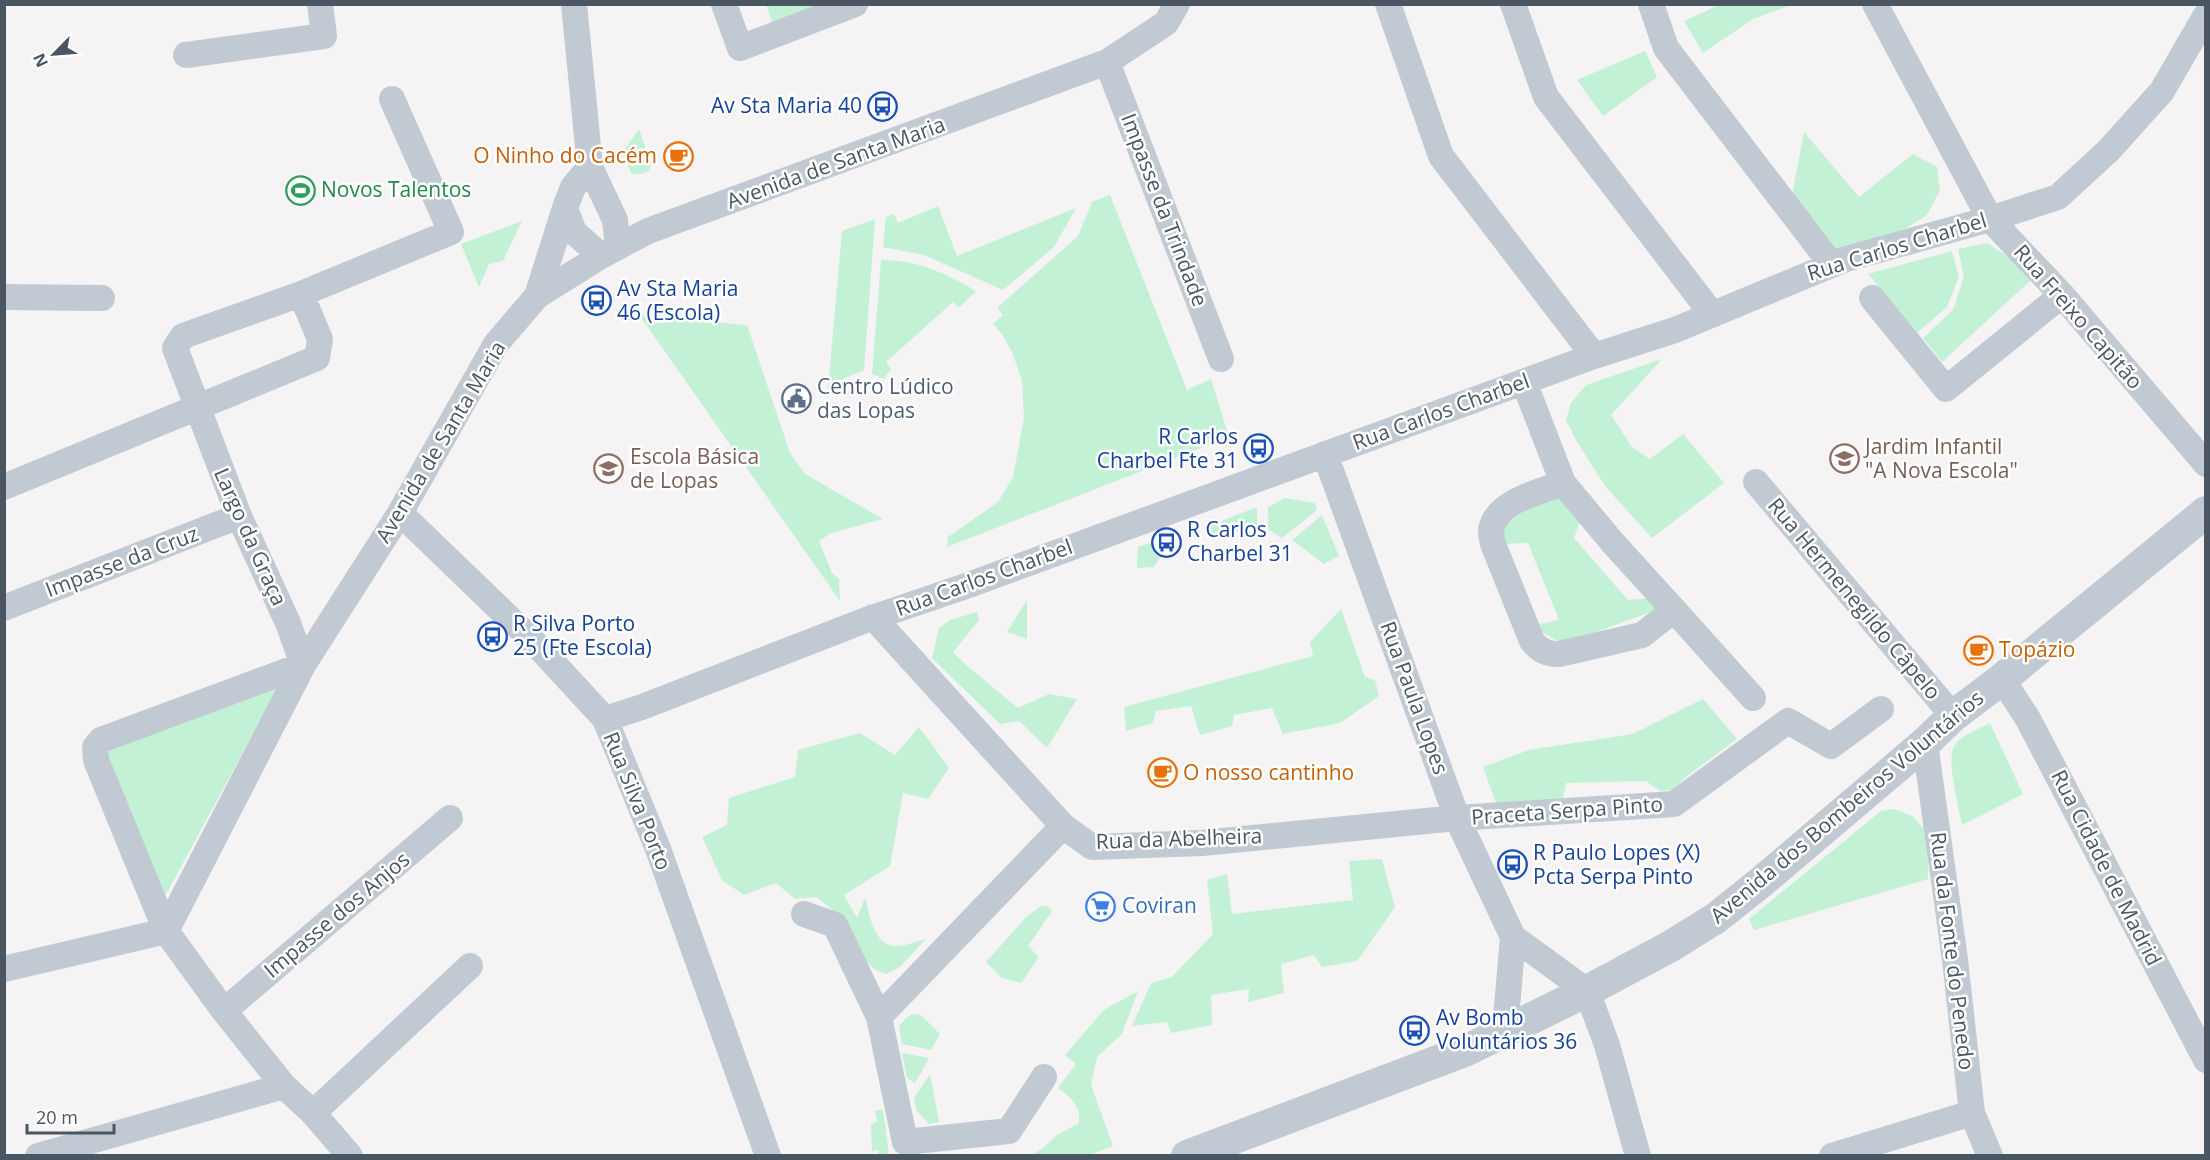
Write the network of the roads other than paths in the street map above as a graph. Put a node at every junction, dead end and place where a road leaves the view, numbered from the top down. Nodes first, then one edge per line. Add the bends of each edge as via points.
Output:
1 (321, 4) edge
2 (574, 4) edge
3 (724, 4) edge
4 (855, 4) edge
5 (1177, 4) edge
6 (1388, 4) edge
7 (1513, 4) edge
8 (1651, 4) edge
9 (1875, 4) edge
10 (2205, 15) edge
11 (186, 55) dead end
12 (1107, 62) junction
13 (392, 99) dead end
14 (590, 167) junction
15 (565, 207) junction
16 (1990, 219) junction
17 (648, 231) junction
18 (609, 251) junction
19 (1832, 265) junction
20 (301, 294) junction
21 (2062, 295) junction
22 (537, 296) junction
23 (4, 297) edge
24 (102, 298) dead end
25 (1872, 298) dead end
26 (1712, 314) junction
27 (1594, 356) junction
28 (1221, 358) dead end
29 (1524, 382) junction
30 (197, 409) junction
31 (1325, 454) junction
32 (2205, 464) edge
33 (1756, 482) dead end
34 (1563, 483) junction
35 (4, 487) edge
36 (2205, 512) edge
37 (400, 513) junction
38 (239, 516) junction
39 (4, 608) edge
40 (1674, 610) junction
41 (873, 617) junction
42 (303, 665) junction
43 (2002, 679) junction
44 (1753, 698) dead end
45 (1881, 709) dead end
46 (1953, 716) junction
47 (605, 719) junction
48 (1925, 743) junction
49 (450, 818) dead end
50 (1457, 818) junction
51 (1064, 826) junction
52 (804, 914) dead end
53 (166, 931) junction
54 (1513, 937) junction
55 (470, 966) dead end
56 (4, 969) edge
57 (1587, 991) junction
58 (224, 1011) junction
59 (879, 1017) junction
60 (1505, 1030) junction
61 (2205, 1060) edge
62 (1044, 1077) dead end
63 (284, 1086) junction
64 (314, 1113) junction
65 (1972, 1113) junction
66 (38, 1155) edge
67 (350, 1155) edge
68 (768, 1155) edge
69 (1187, 1155) edge
70 (1638, 1155) edge
71 (1832, 1155) edge
72 (1990, 1155) edge

1 - 11 street via 324,36
2 - 14 street
3 - 4 street via 740,48
5 - 12 street, Avenida de Santa Maria via 1166,23
6 - 27 street via 1441,156
7 - 26 street via 1546,97
8 - 19 street via 1666,48
9 - 16 street, Rua Freixo Capitão
10 - 16 street, Rua Carlos Charbel via 2162,91 2109,150 2058,197
12 - 17 street, Avenida de Santa Maria
12 - 28 street, Impasse da Trindade
13 - 20 street, Largo da Graça via 451,232
14 - 15 street via 573,187
14 - 17 street
14 - 18 street via 615,219
15 - 18 street via 574,232
15 - 22 street
16 - 19 street, Rua Carlos Charbel
16 - 21 street, Rua Freixo Capitão
17 - 18 street, Avenida de Santa Maria
18 - 22 street, Avenida de Santa Maria
19 - 26 street, Rua Carlos Charbel
20 - 30 street via 320,339 317,358
20 - 30 street, Largo da Graça via 183,336 175,348
21 - 25 street via 1946,389
21 - 32 street, Rua Freixo Capitão
22 - 37 street, Avenida de Santa Maria via 496,344
23 - 24 street
26 - 27 street, Rua Carlos Charbel
27 - 29 street, Rua Carlos Charbel
29 - 31 street, Rua Carlos Charbel
29 - 34 street
30 - 35 street
30 - 38 street, Largo da Graça
31 - 41 street, Rua Carlos Charbel
31 - 50 street, Rua Paula Lopes
33 - 46 street, Rua Hermenegildo Câpelo
34 - 40 street
34 - 40 street via 1512,504 1496,519 1491,531 1538,648 1559,654 1642,635
36 - 43 street, Avenida dos Bombeiros Voluntários
37 - 42 street, Avenida de Santa Maria
37 - 47 street, Rua Silva Porto via 534,642
38 - 39 street, Impasse da Cruz
38 - 42 street, Largo da Graça
40 - 44 street
41 - 47 street, Rua Carlos Charbel
41 - 51 street, Rua da Abelheira
42 - 53 street, Avenida de Santa Maria
42 - 53 street via 101,740 95,747 96,760
43 - 46 street, Avenida dos Bombeiros Voluntários
43 - 61 street, Rua Cidade de Madrid via 2028,719
45 - 50 street, Praceta Serpa Pinto via 1831,746 1788,721 1674,804
46 - 48 street, Avenida dos Bombeiros Voluntários
47 - 68 street, Rua Silva Porto via 658,849
48 - 57 street, Avenida dos Bombeiros Voluntários via 1716,918
48 - 65 street, Rua da Fonte do Penedo
49 - 58 street, Impasse dos Anjos
50 - 51 street, Rua da Abelheira via 1202,843 1092,847
50 - 54 street, Rua Paula Lopes
51 - 59 street
52 - 59 street via 836,924
53 - 56 street
53 - 58 street
54 - 57 street, Rua Paula Lopes
54 - 60 street
55 - 64 street
57 - 60 street, Avenida dos Bombeiros Voluntários
57 - 70 street via 1607,1045
58 - 63 street
59 - 62 street via 905,1142 1009,1131
60 - 69 street, Avenida dos Bombeiros Voluntários via 1467,1050
63 - 64 street
63 - 66 street
64 - 67 street
65 - 71 street
65 - 72 street, Rua da Fonte do Penedo

